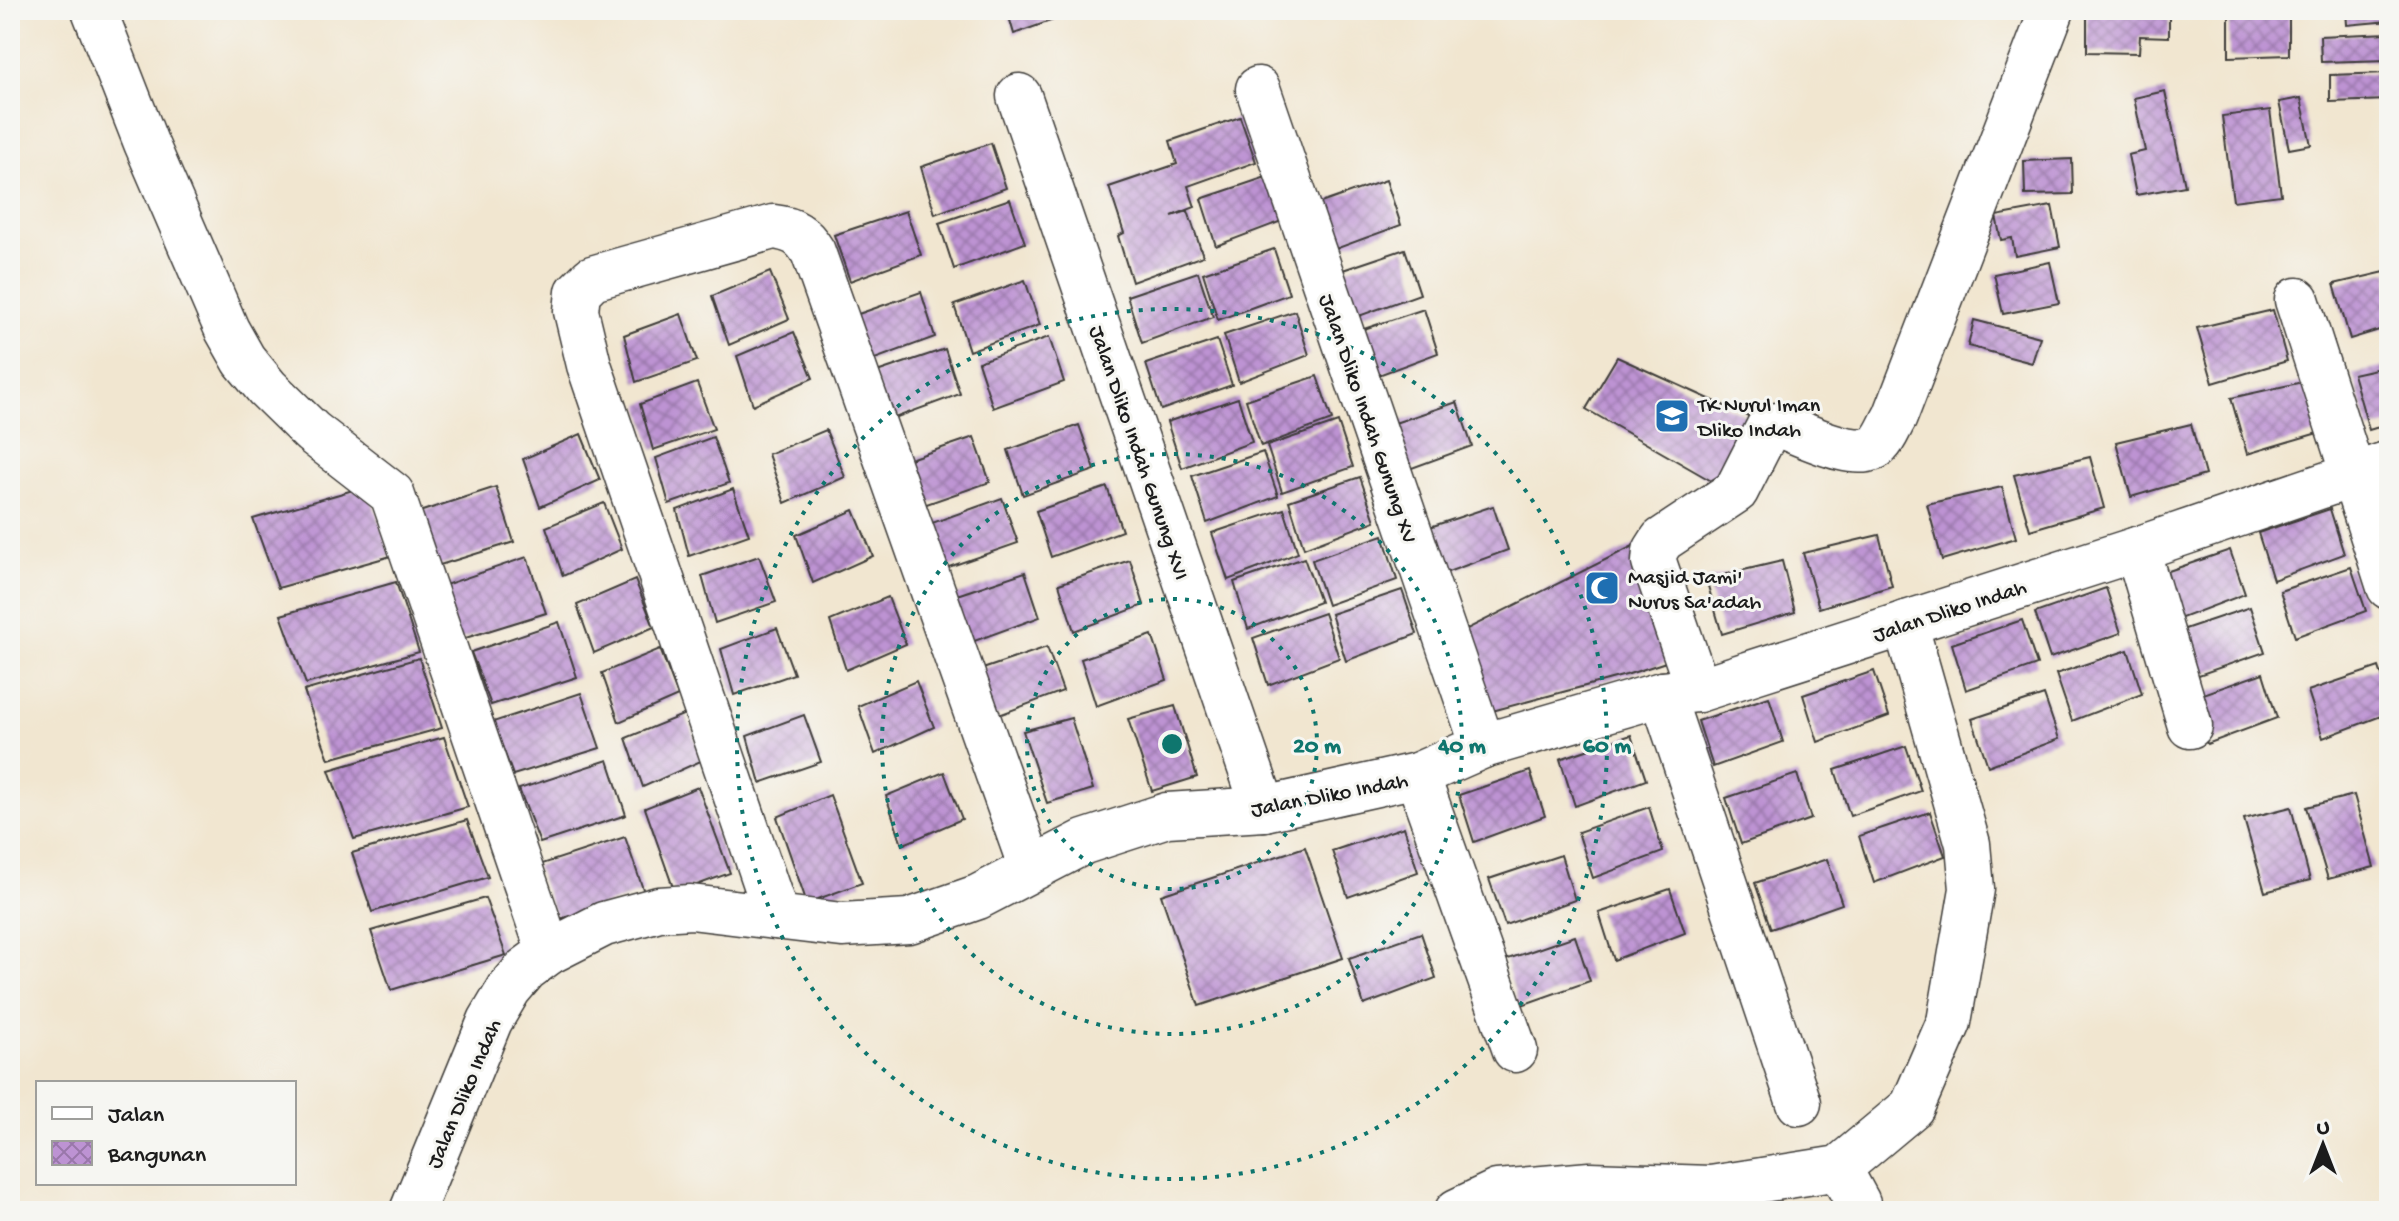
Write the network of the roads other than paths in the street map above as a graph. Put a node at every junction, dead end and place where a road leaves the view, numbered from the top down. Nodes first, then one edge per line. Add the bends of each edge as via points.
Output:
1 (94, 10) edge
2 (2052, 10) edge
3 (1258, 89) dead end
4 (1019, 96) dead end
5 (2297, 300) dead end
6 (2371, 469) edge
7 (2137, 549) junction
8 (2389, 587) edge
9 (1905, 623) junction
10 (1680, 692) junction
11 (2190, 726) dead end
12 (1483, 746) junction
13 (1417, 775) junction
14 (1264, 809) junction
15 (1031, 868) junction
16 (777, 917) junction
17 (549, 952) junction
18 (1515, 1050) dead end
19 (1799, 1103) dead end
20 (1852, 1194) edge
21 (412, 1211) edge
22 (1457, 1211) edge

1 - 17 street via 146,143 244,360 312,432 392,494
2 - 10 street via 1895,417 1878,446 1845,450 1769,426 1736,491 1662,540 1655,551
3 - 12 street, Jalan Dliko Indah Gunung XV
4 - 14 street, Jalan Dliko Indah Gunung XVI
5 - 6 street
6 - 7 street, Jalan Dliko Indah
6 - 8 street
7 - 9 street, Jalan Dliko Indah
7 - 11 street
9 - 10 street, Jalan Dliko Indah
9 - 20 street via 1968,844 1971,903 1949,1022 1912,1107
10 - 12 street, Jalan Dliko Indah
10 - 19 street
12 - 13 street, Jalan Dliko Indah
13 - 14 street, Jalan Dliko Indah
13 - 18 street
14 - 15 street, Jalan Dliko Indah via 1167,815 1084,842
15 - 16 street, Jalan Dliko Indah via 978,897 909,921 842,925
15 - 16 street via 813,252 789,228 773,227 592,278 578,292 576,311 589,365
16 - 17 street, Jalan Dliko Indah via 691,907 659,909 604,924
17 - 21 street, Jalan Dliko Indah via 526,969 490,1021
20 - 22 street via 1590,1184 1497,1192

